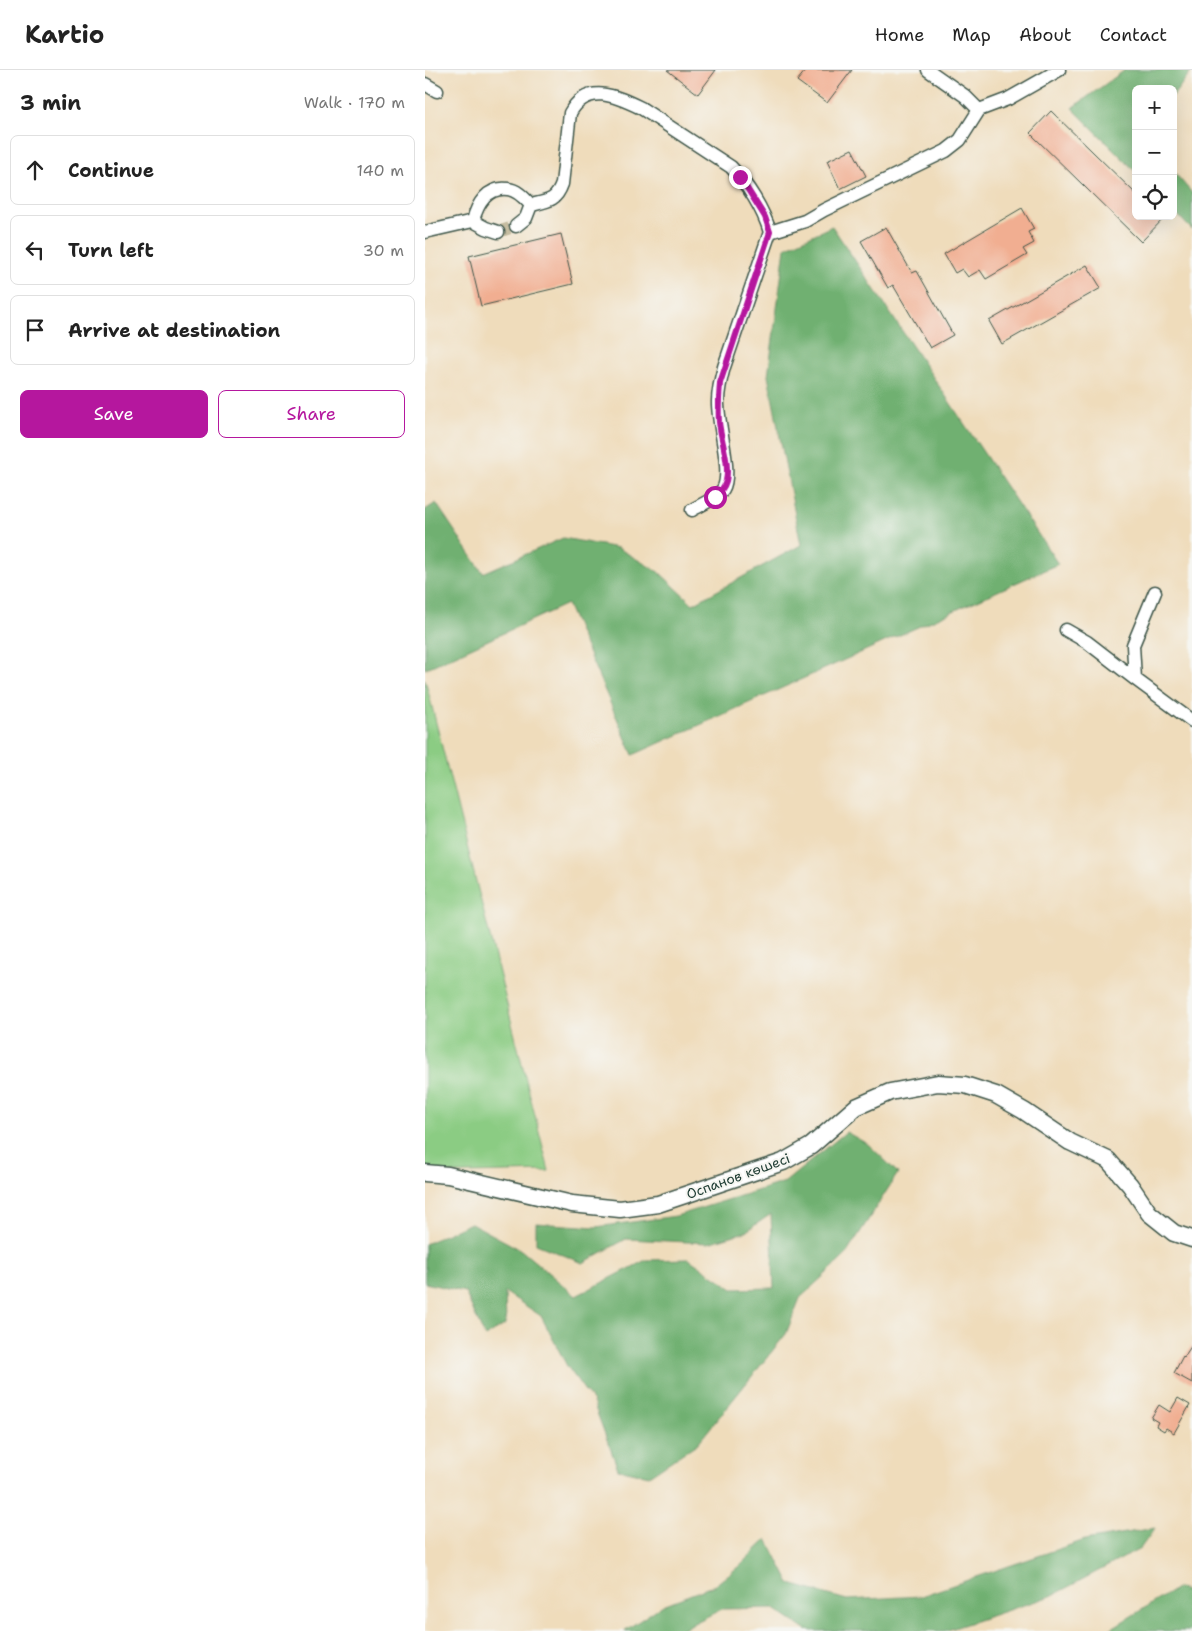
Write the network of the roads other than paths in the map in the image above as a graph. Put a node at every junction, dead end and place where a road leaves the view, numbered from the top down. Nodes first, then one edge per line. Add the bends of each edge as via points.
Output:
1 (928, 70) edge
2 (1059, 70) edge
3 (425, 84) edge
4 (437, 91) dead end
5 (979, 110) junction
6 (531, 205) junction
7 (473, 221) junction
8 (516, 226) tunnel mouth
9 (425, 232) edge
10 (498, 232) tunnel mouth
11 (770, 232) junction
12 (692, 510) dead end
13 (1155, 592) dead end
14 (1066, 630) dead end
15 (1135, 680) junction
16 (1192, 721) edge
17 (425, 1172) edge
18 (1192, 1239) edge

1 - 5 street
2 - 5 street
3 - 4 street
5 - 11 street via 961,140 947,151 805,221
6 - 7 street via 522,195 509,189 495,191 483,198
6 - 8 street via 526,218
6 - 11 street via 554,199 559,193 570,113 575,104 586,96 609,95 641,108 731,167 765,217
7 - 9 street
7 - 10 street
11 - 12 street via 720,383 719,422 727,480 715,497
13 - 15 street via 1133,645
14 - 15 street via 1087,642
15 - 16 street
17 - 18 street, Оспанов көшесі via 572,1204 621,1209 657,1204 783,1162 811,1146 856,1107 890,1092 938,1082 965,1085 996,1096 1069,1142 1108,1160 1149,1212 1174,1233

